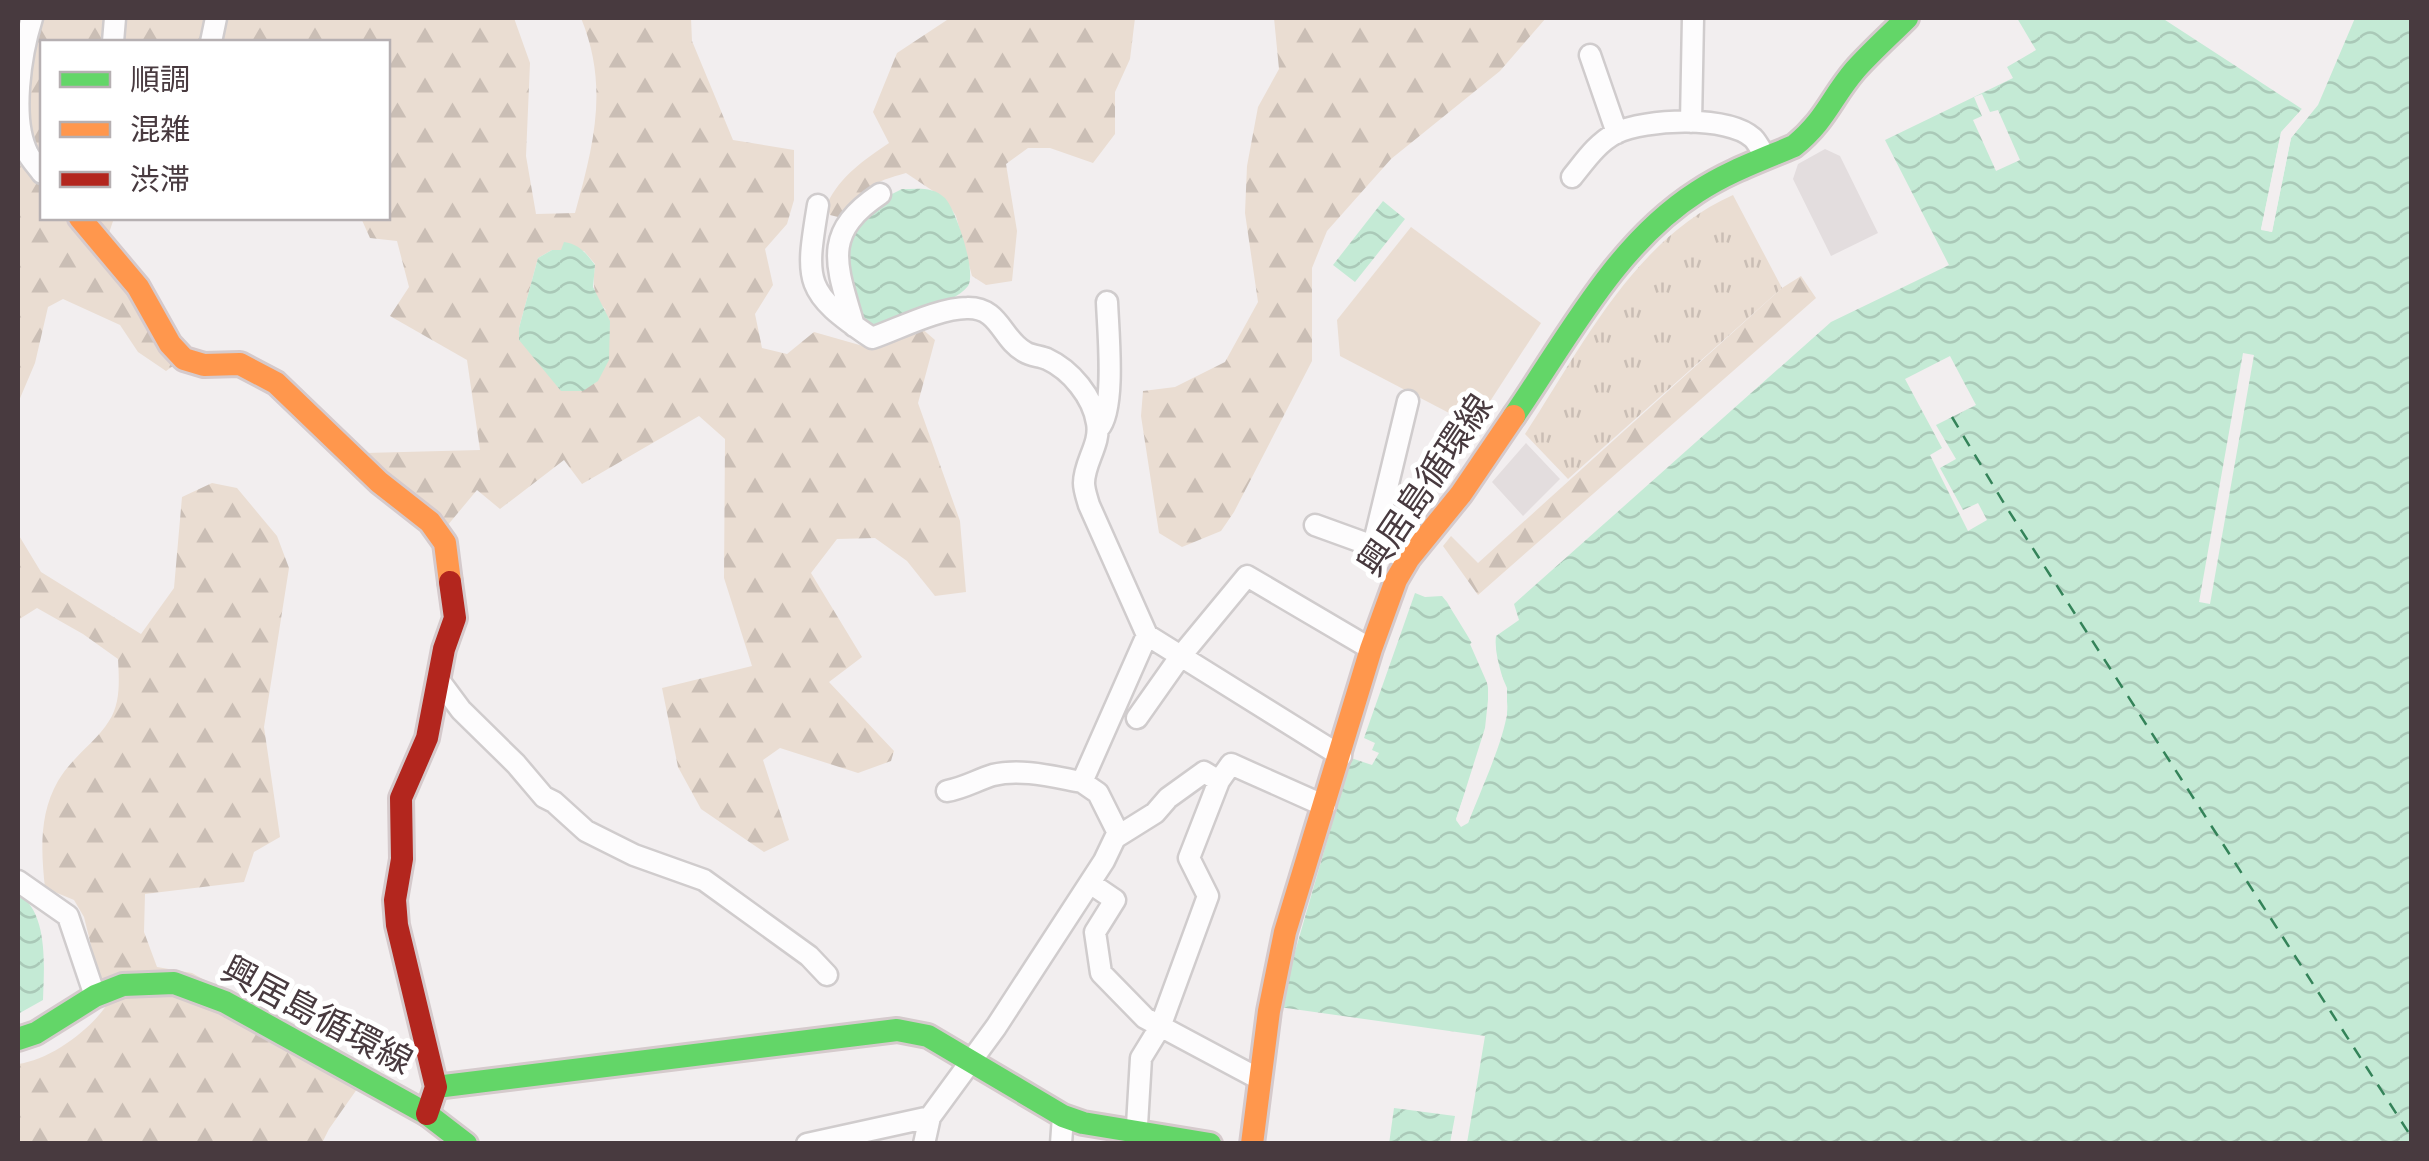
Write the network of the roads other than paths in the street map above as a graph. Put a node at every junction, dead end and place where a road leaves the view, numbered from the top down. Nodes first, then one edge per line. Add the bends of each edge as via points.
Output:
1 (32, 18) edge
2 (1692, 18) edge
3 (1907, 18) edge
4 (1590, 54) dead end
5 (1691, 122) junction
6 (1617, 133) junction
7 (1766, 158) junction
8 (40, 171) edge
9 (1572, 177) dead end
10 (880, 194) dead end
11 (818, 205) dead end
12 (82, 220) edge
13 (1108, 302) dead end
14 (854, 326) junction
15 (1408, 401) dead end
16 (1098, 429) junction
17 (1315, 525) dead end
18 (1373, 546) junction
19 (1409, 558) junction
20 (1147, 634) junction
21 (1371, 648) junction
22 (1180, 656) junction
23 (438, 680) junction
24 (1137, 718) dead end
25 (1341, 756) junction
26 (1219, 781) junction
27 (1082, 782) junction
28 (947, 790) dead end
29 (1324, 806) junction
30 (1119, 835) junction
31 (18, 882) edge
32 (1090, 883) junction
33 (826, 974) dead end
34 (95, 996) junction
35 (1160, 1027) junction
36 (18, 1039) edge
37 (972, 1062) junction
38 (1261, 1080) junction
39 (436, 1087) junction
40 (427, 1114) junction
41 (930, 1116) junction
42 (1063, 1116) junction
43 (1136, 1137) edge
44 (466, 1144) edge
45 (806, 1144) edge
46 (924, 1144) edge
47 (1061, 1144) edge
48 (1210, 1144) edge
49 (1252, 1144) edge

1 - 8 street via 20,78 20,122
2 - 5 street
3 - 7 street, 興居島循環線 via 1852,72 1808,135
4 - 6 street
5 - 6 street
5 - 7 street via 1731,127 1752,138
6 - 9 street
7 - 19 street, 興居島循環線 via 1696,192 1648,230
10 - 14 street via 862,206 836,248
11 - 14 street via 809,261 816,290
12 - 23 street via 138,286 184,359 240,364 276,383 430,522 445,543 454,618
13 - 16 street via 1108,392
14 - 16 street via 872,338 950,311 984,310 1022,351 1066,370 1094,411
15 - 18 street
16 - 20 street via 1084,484 1089,505
17 - 18 street
18 - 19 street
19 - 21 street, 興居島循環線
20 - 22 street
20 - 27 street
21 - 22 street via 1247,576
21 - 25 street, 興居島循環線
22 - 24 street
22 - 25 street
23 - 33 street via 544,798 586,831 704,880
23 - 39 street via 427,738 400,798 395,900
25 - 29 street, 興居島循環線
26 - 29 street via 1231,764
26 - 30 street via 1204,772
26 - 35 street via 1190,858 1208,896
27 - 28 street via 1000,774
27 - 30 street via 1098,793
29 - 38 street, 興居島循環線 via 1285,932
30 - 32 street
31 - 34 street via 68,916
32 - 35 street via 1115,900 1095,932 1100,973
32 - 37 street
34 - 36 street, 興居島循環線
34 - 40 street, 興居島循環線 via 150,982 194,989
35 - 38 street
35 - 43 street via 1141,1058
37 - 39 street via 928,1036 896,1030
37 - 41 street
37 - 42 street
38 - 49 street, 興居島循環線
39 - 40 street
40 - 44 street, 興居島循環線
41 - 45 street
41 - 46 street
42 - 43 street
42 - 47 street
43 - 48 street

